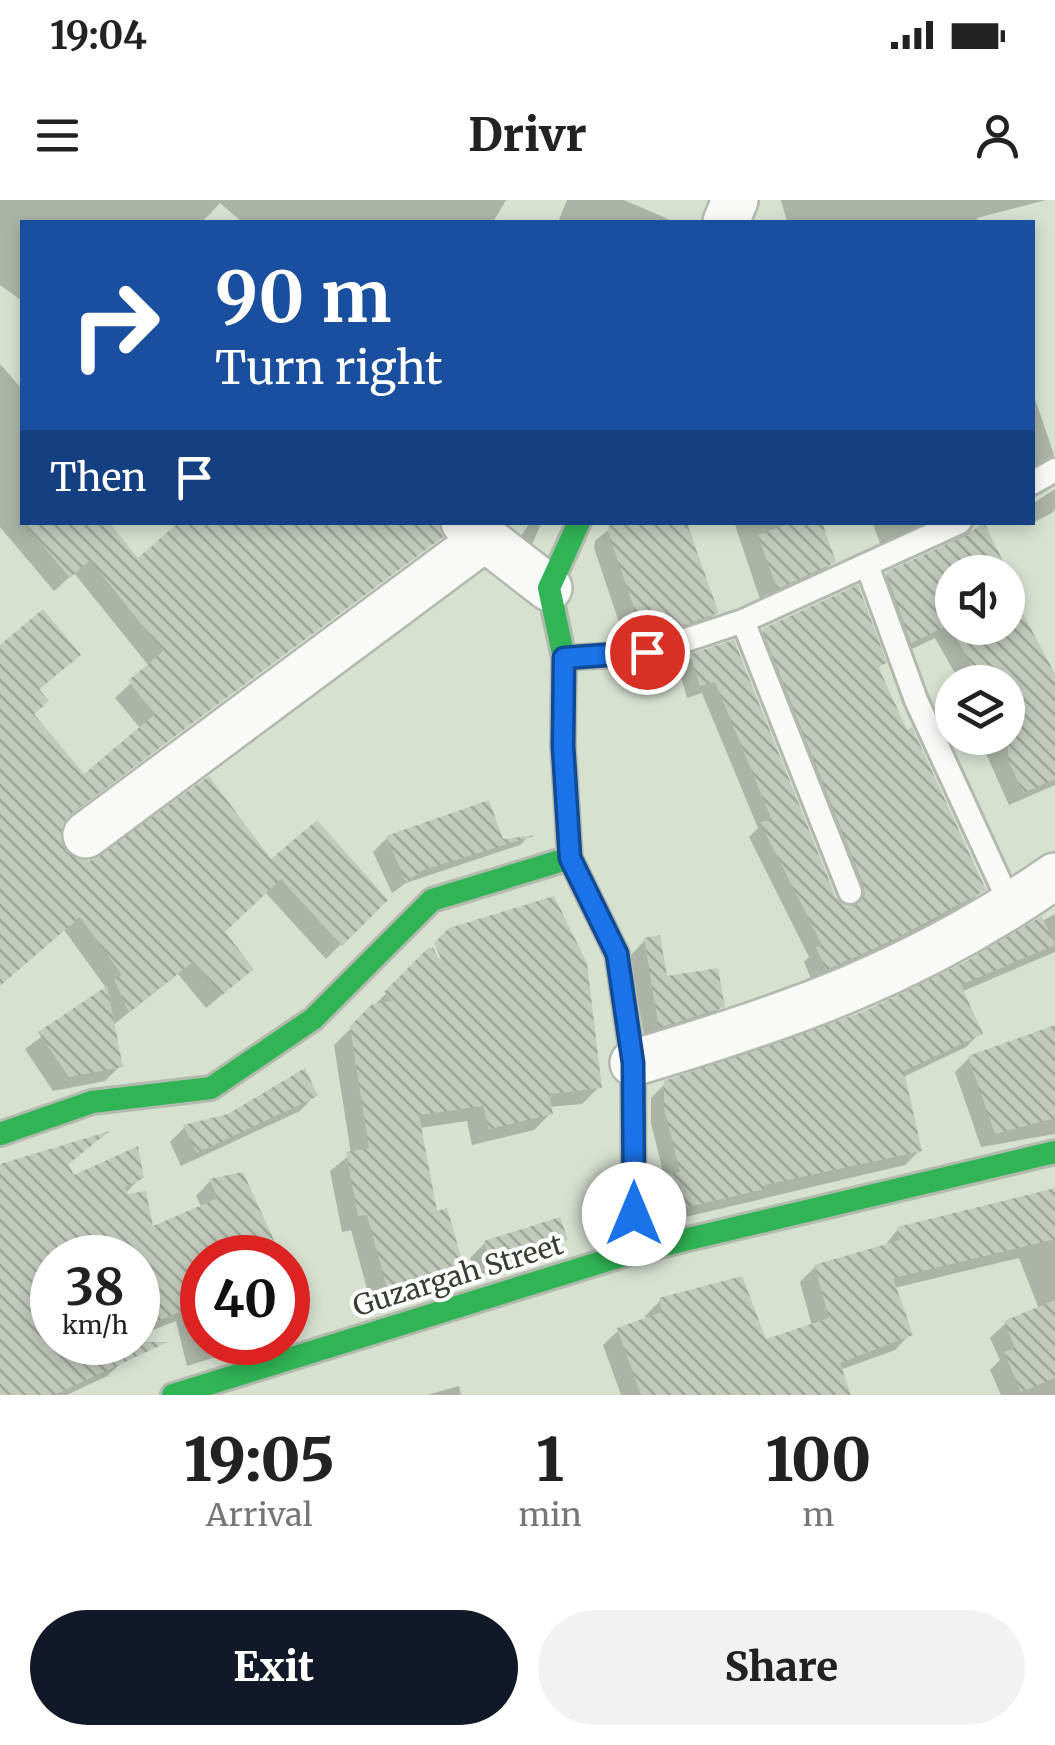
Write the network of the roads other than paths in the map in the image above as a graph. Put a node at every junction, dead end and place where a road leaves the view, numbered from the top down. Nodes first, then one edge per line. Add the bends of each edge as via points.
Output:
1 (578, 525) edge
2 (954, 525) edge
3 (474, 531) edge
4 (868, 565) junction
5 (548, 588) junction
6 (743, 621) junction
7 (564, 658) junction
8 (86, 836) dead end
9 (570, 858) junction
10 (1055, 876) edge
11 (850, 892) dead end
12 (1011, 906) junction
13 (633, 1063) junction
14 (0, 1134) edge
15 (1055, 1152) edge
16 (634, 1252) junction
17 (173, 1395) edge

1 - 5 street
2 - 4 lane
3 - 5 street
3 - 8 street
4 - 6 lane
4 - 12 lane via 916,700
5 - 7 street
6 - 7 lane via 647,652
6 - 11 lane
7 - 9 street
9 - 13 street via 617,954
9 - 14 street via 432,900 314,1019 212,1088 92,1102
10 - 12 street
12 - 13 street via 867,984 780,1019
13 - 16 street
15 - 16 street, Guzargah Street
16 - 17 street, Guzargah Street

